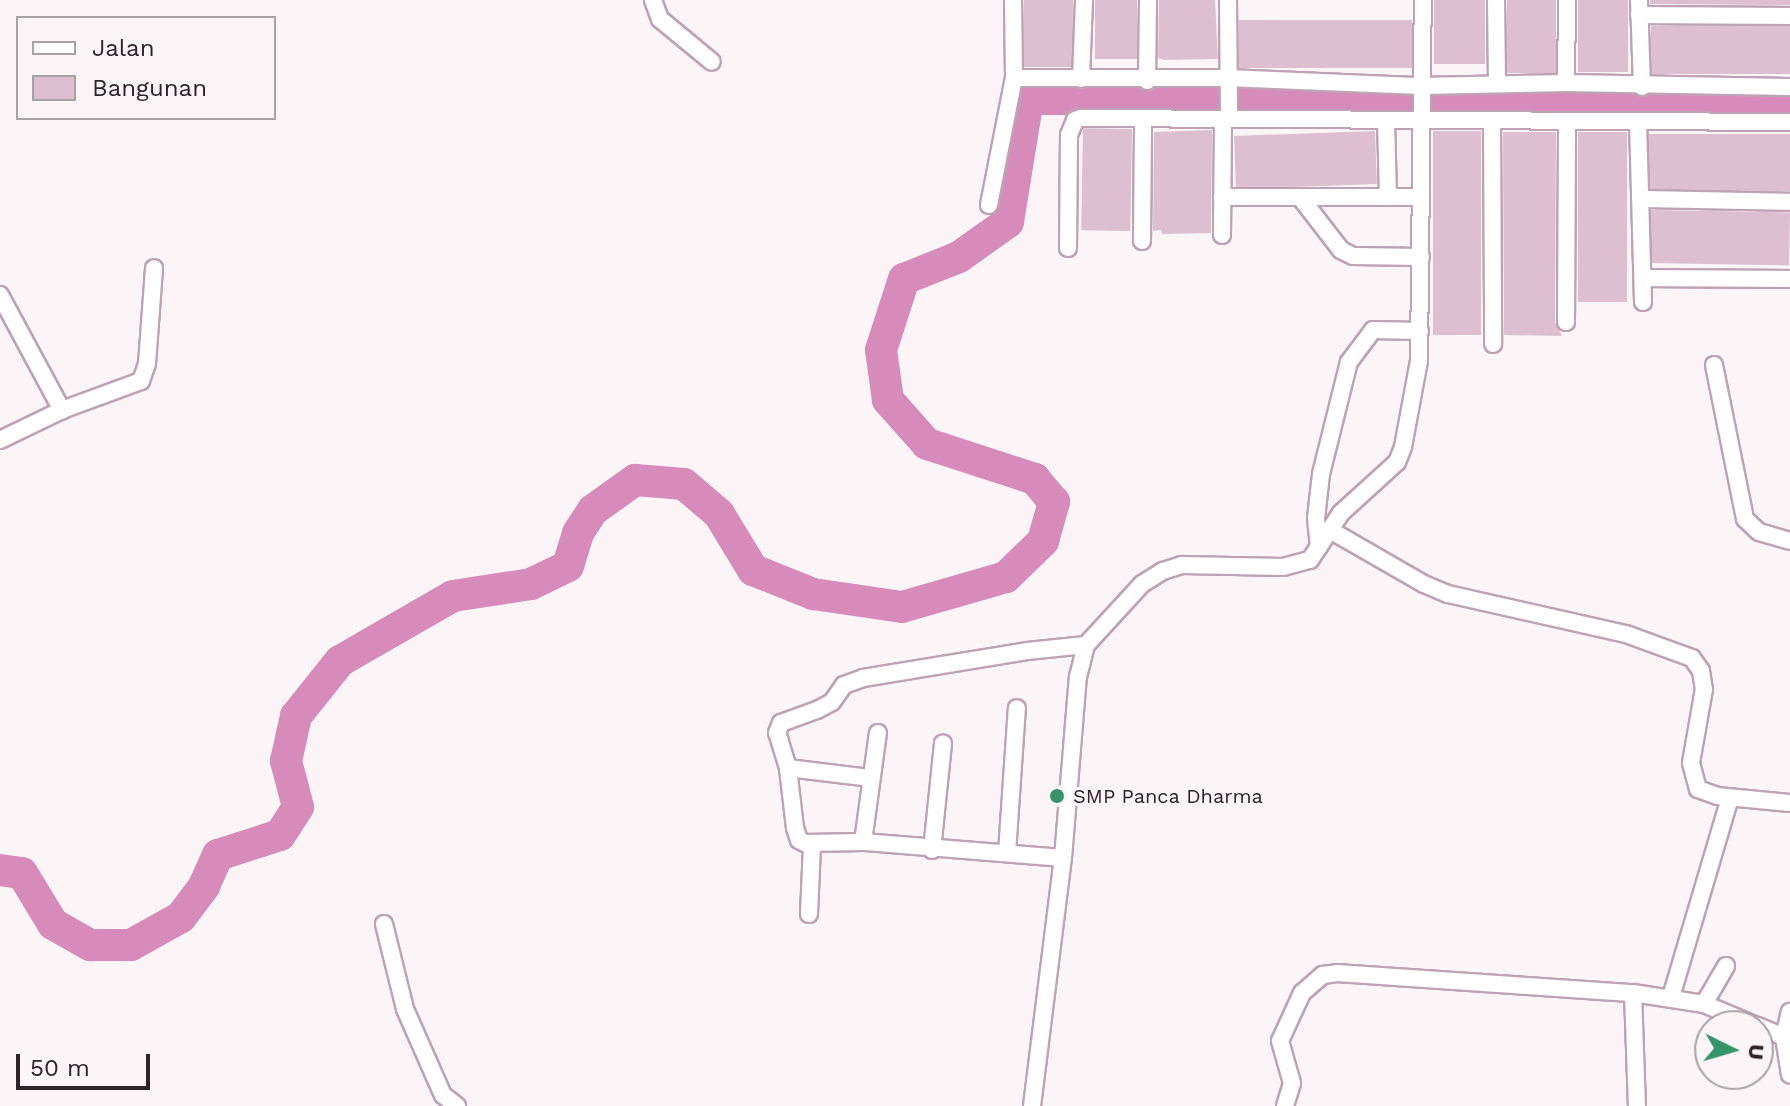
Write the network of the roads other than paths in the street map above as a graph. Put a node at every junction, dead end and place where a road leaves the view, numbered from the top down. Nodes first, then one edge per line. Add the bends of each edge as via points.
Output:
1 (653, 0) edge
2 (1013, 0) edge
3 (1084, 0) edge
4 (1148, 0) edge
5 (1228, 0) edge
6 (1423, 0) edge
7 (1496, 0) edge
8 (1567, 0) edge
9 (1639, 7) edge
10 (1790, 16) edge
11 (712, 62) dead end
12 (1014, 78) junction
13 (1081, 79) junction
14 (1147, 81) junction
15 (1566, 83) junction
16 (1228, 84) junction
17 (1497, 84) junction
18 (1421, 86) junction
19 (1642, 87) junction
20 (1790, 87) edge
21 (1143, 118) junction
22 (1227, 118) junction
23 (1386, 120) junction
24 (1422, 120) junction
25 (1492, 120) junction
26 (1567, 121) junction
27 (1638, 122) junction
28 (1790, 122) edge
29 (1222, 197) junction
30 (1300, 197) junction
31 (1388, 197) junction
32 (1421, 197) junction
33 (1640, 199) junction
34 (1790, 202) edge
35 (989, 205) dead end
36 (1222, 235) dead end
37 (1142, 241) dead end
38 (1068, 248) dead end
39 (1421, 257) junction
40 (154, 268) dead end
41 (1643, 278) junction
42 (1790, 279) edge
43 (0, 295) edge
44 (1643, 302) dead end
45 (1566, 322) dead end
46 (1420, 331) junction
47 (1493, 344) dead end
48 (1714, 365) dead end
49 (62, 410) junction
50 (0, 440) edge
51 (1330, 530) junction
52 (1790, 541) edge
53 (1319, 547) junction
54 (1086, 645) junction
55 (1017, 708) dead end
56 (878, 733) dead end
57 (943, 744) dead end
58 (788, 768) junction
59 (871, 778) junction
60 (1730, 798) junction
61 (1790, 803) edge
62 (863, 842) junction
63 (812, 844) junction
64 (932, 850) junction
65 (1007, 853) junction
66 (1063, 858) junction
67 (809, 914) dead end
68 (384, 924) dead end
69 (1726, 966) dead end
70 (1633, 993) junction
71 (1671, 997) junction
72 (1704, 1004) junction
73 (1719, 1010) edge
74 (1790, 1012) edge
75 (1774, 1033) edge
76 (1784, 1037) junction
77 (1790, 1075) edge
78 (457, 1106) edge
79 (1032, 1106) edge
80 (1285, 1106) edge
81 (1637, 1106) edge

1 - 11 street via 660,19
2 - 12 street
3 - 13 street
4 - 14 street
5 - 16 street
6 - 18 street
7 - 17 street
8 - 15 street
9 - 10 street
9 - 19 street
12 - 13 street
12 - 35 street
13 - 14 street
14 - 16 street
15 - 17 street
15 - 19 street
16 - 18 street
16 - 22 street
17 - 18 street
18 - 24 street
19 - 20 street
21 - 22 street
21 - 37 street
21 - 38 street via 1081,118 1071,127
22 - 23 street
22 - 29 street
23 - 24 street
23 - 31 street
24 - 25 street
24 - 32 street
25 - 26 street
25 - 47 street
26 - 27 street
26 - 45 street
27 - 28 street
27 - 33 street
29 - 30 street
29 - 36 street
30 - 31 street
30 - 39 street via 1341,250 1365,259
31 - 32 street
32 - 39 street
33 - 34 street
33 - 41 street
39 - 46 street
40 - 49 street via 147,364 141,381
41 - 42 street
41 - 44 street
43 - 49 street
46 - 51 street via 1419,361 1397,462 1352,501
46 - 53 street via 1373,330 1349,362 1321,474
48 - 52 street via 1745,519 1759,532
49 - 50 street
51 - 53 street
51 - 60 street via 1448,594 1626,634 1692,658 1704,689 1691,763 1694,781 1706,794
53 - 54 street via 1310,560 1298,565 1182,565 1163,571 1142,584
54 - 58 street via 844,685 832,702 781,723 778,744
54 - 66 street via 1078,677
55 - 65 street
56 - 59 street
57 - 64 street
58 - 59 street
58 - 63 street via 795,828 799,840
59 - 62 street
60 - 61 street
60 - 71 street
62 - 63 street
62 - 64 street
63 - 67 street
64 - 65 street
65 - 66 street
66 - 79 street
68 - 78 street via 405,1009 443,1095
69 - 72 street
70 - 71 street
70 - 80 street via 1323,975 1302,993 1280,1041 1292,1083
70 - 81 street
71 - 72 street
72 - 73 street
74 - 76 street
75 - 76 street
76 - 77 street

